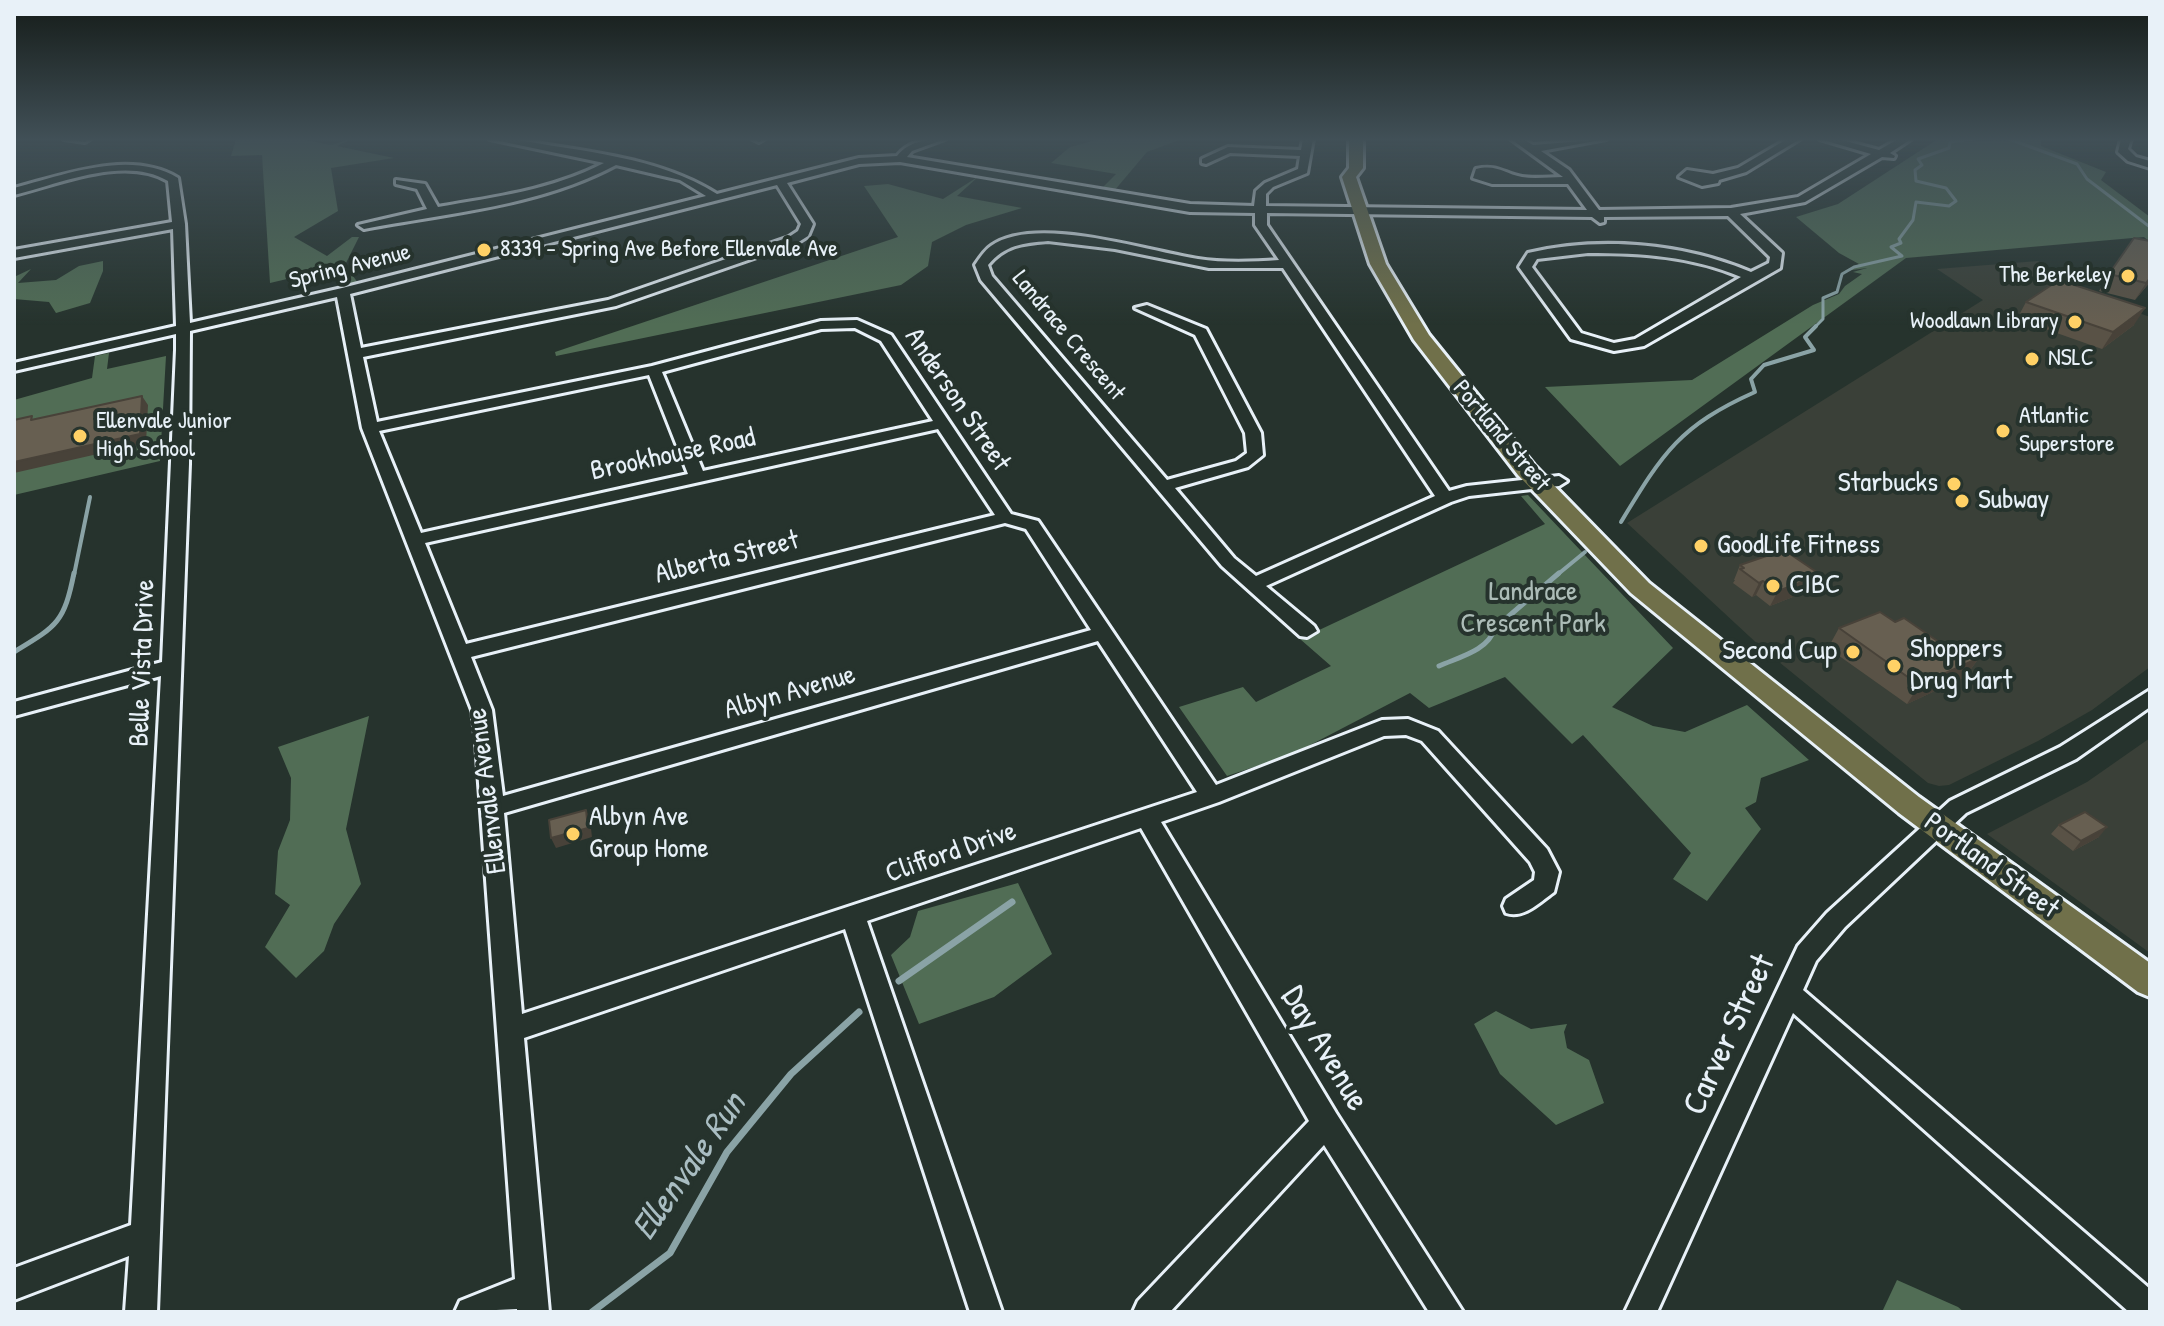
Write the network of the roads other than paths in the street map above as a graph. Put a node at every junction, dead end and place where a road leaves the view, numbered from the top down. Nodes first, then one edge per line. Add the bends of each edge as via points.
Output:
1 (176, 201) edge
2 (429, 201) edge
3 (489, 201) edge
4 (694, 201) edge
5 (792, 201) edge
6 (1135, 201) edge
7 (1261, 201) edge
8 (1361, 201) edge
9 (1587, 201) edge
10 (1822, 201) edge
11 (1259, 210) junction
12 (434, 211) junction
13 (1366, 212) junction
14 (1735, 215) junction
15 (1598, 216) junction
16 (179, 224) junction
17 (364, 225) dead end
18 (14, 254) edge
19 (1284, 264) junction
20 (1751, 277) junction
21 (343, 292) junction
22 (1142, 308) dead end
23 (185, 327) junction
24 (355, 354) junction
25 (14, 367) edge
26 (654, 370) junction
27 (943, 423) junction
28 (370, 428) junction
29 (697, 476) junction
30 (1549, 482) junction
31 (1165, 486) junction
32 (1445, 498) junction
33 (1005, 518) junction
34 (414, 540) junction
35 (1254, 584) junction
36 (1307, 631) dead end
37 (1103, 633) junction
38 (462, 652) junction
39 (172, 666) junction
40 (2150, 697) edge
41 (14, 709) edge
42 (1211, 796) junction
43 (493, 807) junction
44 (1147, 818) junction
45 (1937, 826) junction
46 (1515, 906) dead end
47 (854, 918) junction
48 (2150, 982) edge
49 (1788, 993) junction
50 (511, 1030) junction
51 (1326, 1123) junction
52 (145, 1235) junction
53 (14, 1284) edge
54 (532, 1300) edge
55 (2150, 1310) edge
56 (141, 1312) edge
57 (471, 1312) edge
58 (986, 1312) edge
59 (1149, 1312) edge
60 (1447, 1312) edge
61 (1641, 1312) edge

1 - 16 street, Belle Vista Drive
2 - 12 street
3 - 12 street
4 - 21 street, Spring Avenue
5 - 24 street via 807,224 804,233 785,244 611,303
6 - 11 street, Spring Avenue
7 - 11 street
8 - 13 main road, Portland Street
9 - 15 street
10 - 14 street, Spring Avenue via 1785,213
11 - 13 street, Spring Avenue
11 - 19 street via 1265,234
12 - 17 street
13 - 15 street, Spring Avenue
13 - 30 main road, Portland Street via 1440,335
14 - 15 street, Spring Avenue
14 - 20 street via 1777,256 1775,265
16 - 18 street
16 - 23 street, Belle Vista Drive
19 - 31 street, Landrace Crescent via 1197,263 1053,237 1009,241 984,257 986,277
19 - 32 street
20 - 20 street via 1702,258 1660,252 1547,252 1525,265 1576,336 1614,347 1639,343
21 - 23 street, Spring Avenue
21 - 24 street, Ellenvale Avenue
22 - 31 street via 1201,332 1257,447 1242,464
23 - 25 street, Spring Avenue
23 - 39 street, Belle Vista Drive
24 - 28 street, Ellenvale Avenue
26 - 27 street, Anderson Street via 806,328 857,324 886,338
26 - 28 street, Anderson Street
26 - 29 street
27 - 29 street, Brookhouse Road
27 - 33 street, Anderson Street
28 - 34 street, Ellenvale Avenue
29 - 34 street, Brookhouse Road
30 - 32 street
30 - 45 main road, Portland Street via 1640,588 1678,622 1726,654
31 - 35 street, Landrace Crescent via 1228,562
32 - 35 street
33 - 37 street, Anderson Street via 1032,525
33 - 38 street, Alberta Street
34 - 38 street, Ellenvale Avenue
35 - 36 street, Landrace Crescent
37 - 42 street, Anderson Street
37 - 43 street, Albyn Avenue
38 - 43 street, Ellenvale Avenue via 482,710
39 - 41 street
39 - 52 street, Belle Vista Drive
40 - 45 street, Carver Street via 2095,738 1958,807
42 - 44 street, Clifford Drive
42 - 46 street, Clifford Drive via 1382,728 1408,727 1430,736 1455,759 1543,863 1546,885
43 - 50 street, Ellenvale Avenue
44 - 47 street, Clifford Drive
44 - 51 street, Day Avenue
45 - 48 main road, Portland Street
45 - 49 street, Carver Street via 1826,931 1807,954
47 - 50 street, Clifford Drive
47 - 58 street
49 - 55 street
49 - 61 street, Carver Street
50 - 54 street, Ellenvale Avenue
51 - 59 street
51 - 60 street, Day Avenue
52 - 53 street
52 - 56 street, Belle Vista Drive
54 - 57 street

